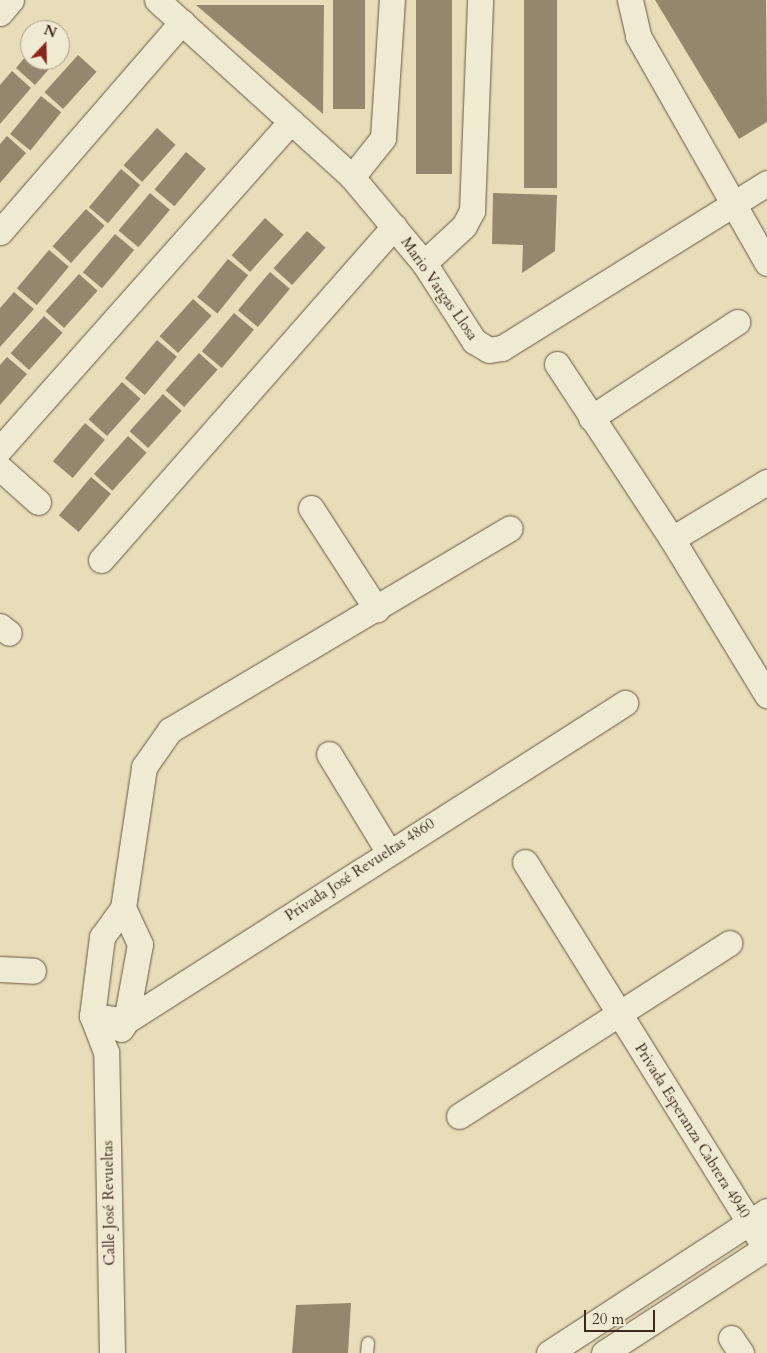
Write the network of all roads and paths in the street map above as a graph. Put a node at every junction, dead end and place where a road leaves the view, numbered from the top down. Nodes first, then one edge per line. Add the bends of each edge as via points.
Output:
1 (11, 0) edge
2 (157, 0) edge
3 (392, 0) edge
4 (480, 0) edge
5 (630, 0) edge
6 (0, 13) edge
7 (182, 22) junction
8 (291, 121) junction
9 (352, 177) junction
10 (767, 183) edge
11 (731, 206) junction
12 (394, 226) junction
13 (0, 232) edge
14 (424, 263) junction
15 (767, 263) edge
16 (738, 322) dead end
17 (557, 364) dead end
18 (591, 418) junction
19 (0, 449) edge
20 (0, 468) edge
21 (767, 482) edge
22 (38, 502) dead end
23 (311, 508) dead end
24 (510, 528) dead end
25 (672, 539) junction
26 (101, 560) dead end
27 (378, 610) junction
28 (759, 665) edge
29 (767, 695) edge
30 (625, 703) dead end
31 (330, 754) dead end
32 (388, 851) junction
33 (524, 862) dead end
34 (123, 908) junction
35 (728, 943) dead end
36 (0, 969) edge
37 (33, 971) dead end
38 (620, 1013) junction
39 (92, 1016) junction
40 (126, 1021) junction
41 (106, 1052) junction
42 (459, 1116) dead end
43 (758, 1217) edge
44 (766, 1248) edge
45 (112, 1353) edge
46 (549, 1353) edge
47 (604, 1353) edge

1 - 6 street
2 - 7 street, Mario Vargas Llosa
3 - 9 street via 383,138
4 - 14 street via 472,211 464,226
5 - 11 street via 638,36
7 - 8 street, Mario Vargas Llosa
7 - 13 street
8 - 9 street, Mario Vargas Llosa
8 - 19 street
9 - 12 street, Mario Vargas Llosa
10 - 11 street, Mario Vargas Llosa
11 - 14 street, Mario Vargas Llosa via 502,348 489,350 474,341
11 - 15 street
12 - 14 street, Mario Vargas Llosa
12 - 26 street
16 - 18 street
17 - 18 street
18 - 25 street
20 - 22 street
21 - 25 street
23 - 27 street
24 - 27 street
25 - 28 street
27 - 34 street, Calle José Revueltas via 170,730 144,767
28 - 29 street
30 - 32 street, Privada José Revueltas 4860
31 - 32 street
32 - 40 street, Privada José Revueltas 4860
33 - 38 street, Privada Esperanza Cabrera 4940
34 - 39 street, Calle José Revueltas via 102,937
34 - 40 street via 140,944
35 - 38 street
36 - 37 street
38 - 42 street
38 - 43 street, Privada Esperanza Cabrera 4940
39 - 40 street
39 - 41 street, Calle José Revueltas
40 - 41 street
41 - 45 street, Calle José Revueltas
43 - 44 street, Privada Esperanza Cabrera 4940
43 - 46 street
44 - 47 street

